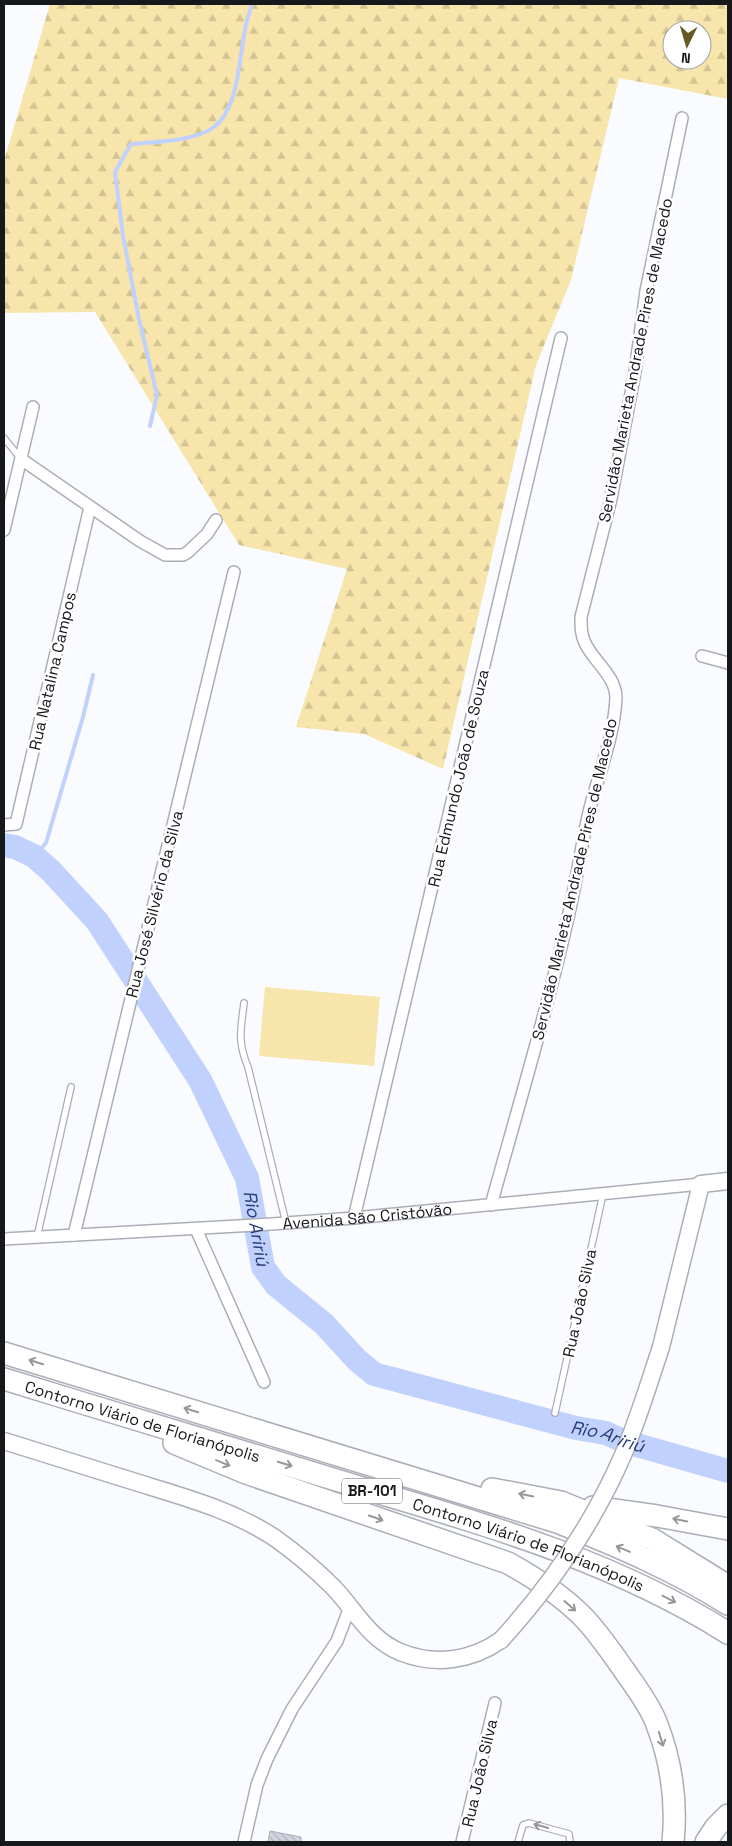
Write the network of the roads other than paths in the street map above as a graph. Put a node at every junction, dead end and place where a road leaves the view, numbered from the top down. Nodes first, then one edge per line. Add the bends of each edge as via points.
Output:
1 (682, 118) dead end
2 (561, 338) dead end
3 (33, 407) dead end
4 (4, 438) edge
5 (21, 459) junction
6 (90, 507) junction
7 (216, 520) dead end
8 (4, 530) edge
9 (234, 572) dead end
10 (702, 656) dead end
11 (728, 663) edge
12 (4, 825) edge
13 (244, 1003) dead end
14 (71, 1087) dead end
15 (728, 1181) edge
16 (701, 1184) junction
17 (603, 1194) junction
18 (491, 1205) junction
19 (354, 1218) junction
20 (286, 1223) junction
21 (196, 1229) junction
22 (74, 1235) junction
23 (37, 1237) junction
24 (4, 1239) edge
25 (4, 1353) edge
26 (4, 1379) edge
27 (264, 1382) dead end
28 (116, 1413) junction
29 (555, 1413) dead end
30 (4, 1441) edge
31 (372, 1464) junction
32 (562, 1502) junction
33 (728, 1529) edge
34 (728, 1586) edge
35 (728, 1604) edge
36 (350, 1607) junction
37 (728, 1634) edge
38 (495, 1703) dead end
39 (728, 1815) edge
40 (244, 1842) edge
41 (462, 1842) edge
42 (518, 1842) edge
43 (570, 1842) edge
44 (674, 1842) edge
45 (706, 1842) edge

1 - 18 street, Servidão Marieta Andrade Pires de Macedo via 646,291 635,372 611,500 581,617 584,643 612,680 615,689 613,721 589,812 546,1006
2 - 19 street, Rua Edmundo João de Souza
3 - 5 street
4 - 5 lane
5 - 6 street
5 - 8 street
6 - 7 street via 157,552 174,556 183,555 197,545
6 - 12 street, Rua Natalina Campos via 16,824
9 - 22 street, Rua José Silvério da Silva
10 - 11 street
13 - 20 lane via 241,1051 248,1067
14 - 23 lane
15 - 16 main road, Avenida São Cristóvão
16 - 17 street, Avenida São Cristóvão
16 - 36 main road, bridge via 661,1347 629,1440 595,1512 543,1592 502,1640 466,1657 439,1660 400,1652 376,1638
17 - 18 street, Avenida São Cristóvão
17 - 29 lane, Rua João Silva
18 - 19 street, Avenida São Cristóvão
19 - 20 street, Avenida São Cristóvão
20 - 21 street, Avenida São Cristóvão
21 - 22 street, Avenida São Cristóvão
21 - 27 street
22 - 23 street, Avenida São Cristóvão
23 - 24 street, Avenida São Cristóvão
31 -> 25 highway, Contorno Viário de Florianópolis / BR-101
26 - 28 highway, Contorno Viário de Florianópolis / BR-101
28 -> 37 highway, Contorno Viário de Florianópolis / BR-101 via 548,1546 650,1589
28 -> 44 highway via 181,1446 246,1473 508,1563 533,1577 585,1619 634,1684 656,1722 673,1793
30 - 36 main road via 194,1500 232,1515 294,1552
32 -> 31 highway, BR-101
35 -> 31 highway, Contorno Viário de Florianópolis / BR-101 via 662,1566 594,1536
33 -> 32 highway
32 - 34 highway, BR-101 via 652,1540
36 - 40 street via 337,1642 292,1709 266,1759
38 - 41 street, Rua João Silva
39 - 45 highway
43 -> 42 lane via 569,1834 529,1823 523,1825

